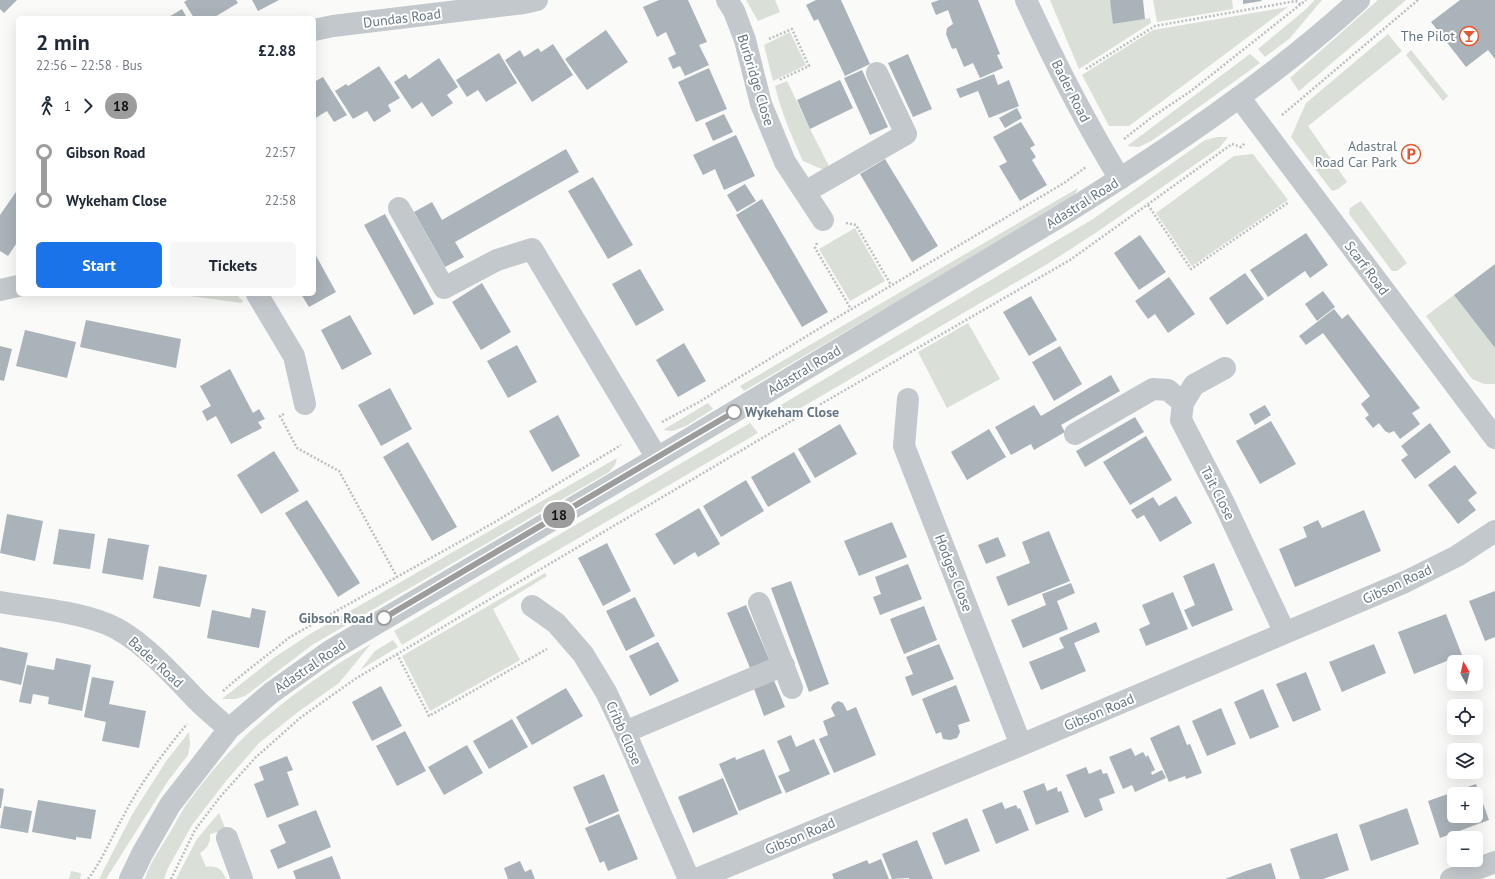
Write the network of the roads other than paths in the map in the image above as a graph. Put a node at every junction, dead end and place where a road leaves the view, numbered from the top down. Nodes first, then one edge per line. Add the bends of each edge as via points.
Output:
1 (537, 0) edge
2 (727, 0) edge
3 (1026, 0) edge
4 (1359, 0) edge
5 (316, 30) edge
6 (877, 74) dead end
7 (1239, 97) junction
8 (1120, 179) junction
9 (805, 192) junction
10 (399, 208) dead end
11 (823, 220) road end
12 (16, 286) edge
13 (0, 290) edge
14 (258, 296) edge
15 (1225, 368) dead end
16 (908, 399) dead end
17 (1183, 403) junction
18 (305, 404) road end
19 (1492, 428) edge
20 (1075, 434) dead end
21 (657, 458) junction
22 (1495, 531) edge
23 (0, 602) edge
24 (759, 603) dead end
25 (532, 606) dead end
26 (1285, 633) junction
27 (784, 665) junction
28 (792, 688) dead end
29 (229, 729) junction
30 (625, 732) junction
31 (1021, 745) junction
32 (227, 838) dead end
33 (1495, 862) edge
34 (130, 879) edge
35 (242, 879) edge
36 (688, 879) edge
37 (697, 879) edge
38 (1451, 879) edge

1 - 5 street, Dundas Road
2 - 9 street, Burbridge Close via 734,11 747,49 760,104 785,162
3 - 8 street, Bader Road via 1066,82
4 - 7 street, Adastral Road via 1324,32
6 - 9 street via 906,134
7 - 8 street, Adastral Road
7 - 19 street, Scarf Road
8 - 21 street, Adastral Road
9 - 11 street, Burbridge Close
10 - 21 street via 444,288 496,260 532,249
12 - 13 street
14 - 18 street via 294,356
15 - 17 street, Tait Close via 1194,385
16 - 31 street, Hodges Close via 904,446
17 - 20 street via 1168,390 1153,389
17 - 26 street, Tait Close via 1181,420 1223,501
21 - 29 street, Adastral Road via 330,650 271,693
22 - 26 street, Gibson Road via 1457,556 1405,582
23 - 29 street, Bader Road via 72,614 108,625 138,642
24 - 27 street
25 - 30 street, Cribb Close via 556,623 583,654 606,692
26 - 31 street, Gibson Road
27 - 28 street
27 - 30 street
29 - 34 street, Adastral Road via 170,804
30 - 36 street, Cribb Close
31 - 37 street, Gibson Road
32 - 35 street
33 - 38 street

